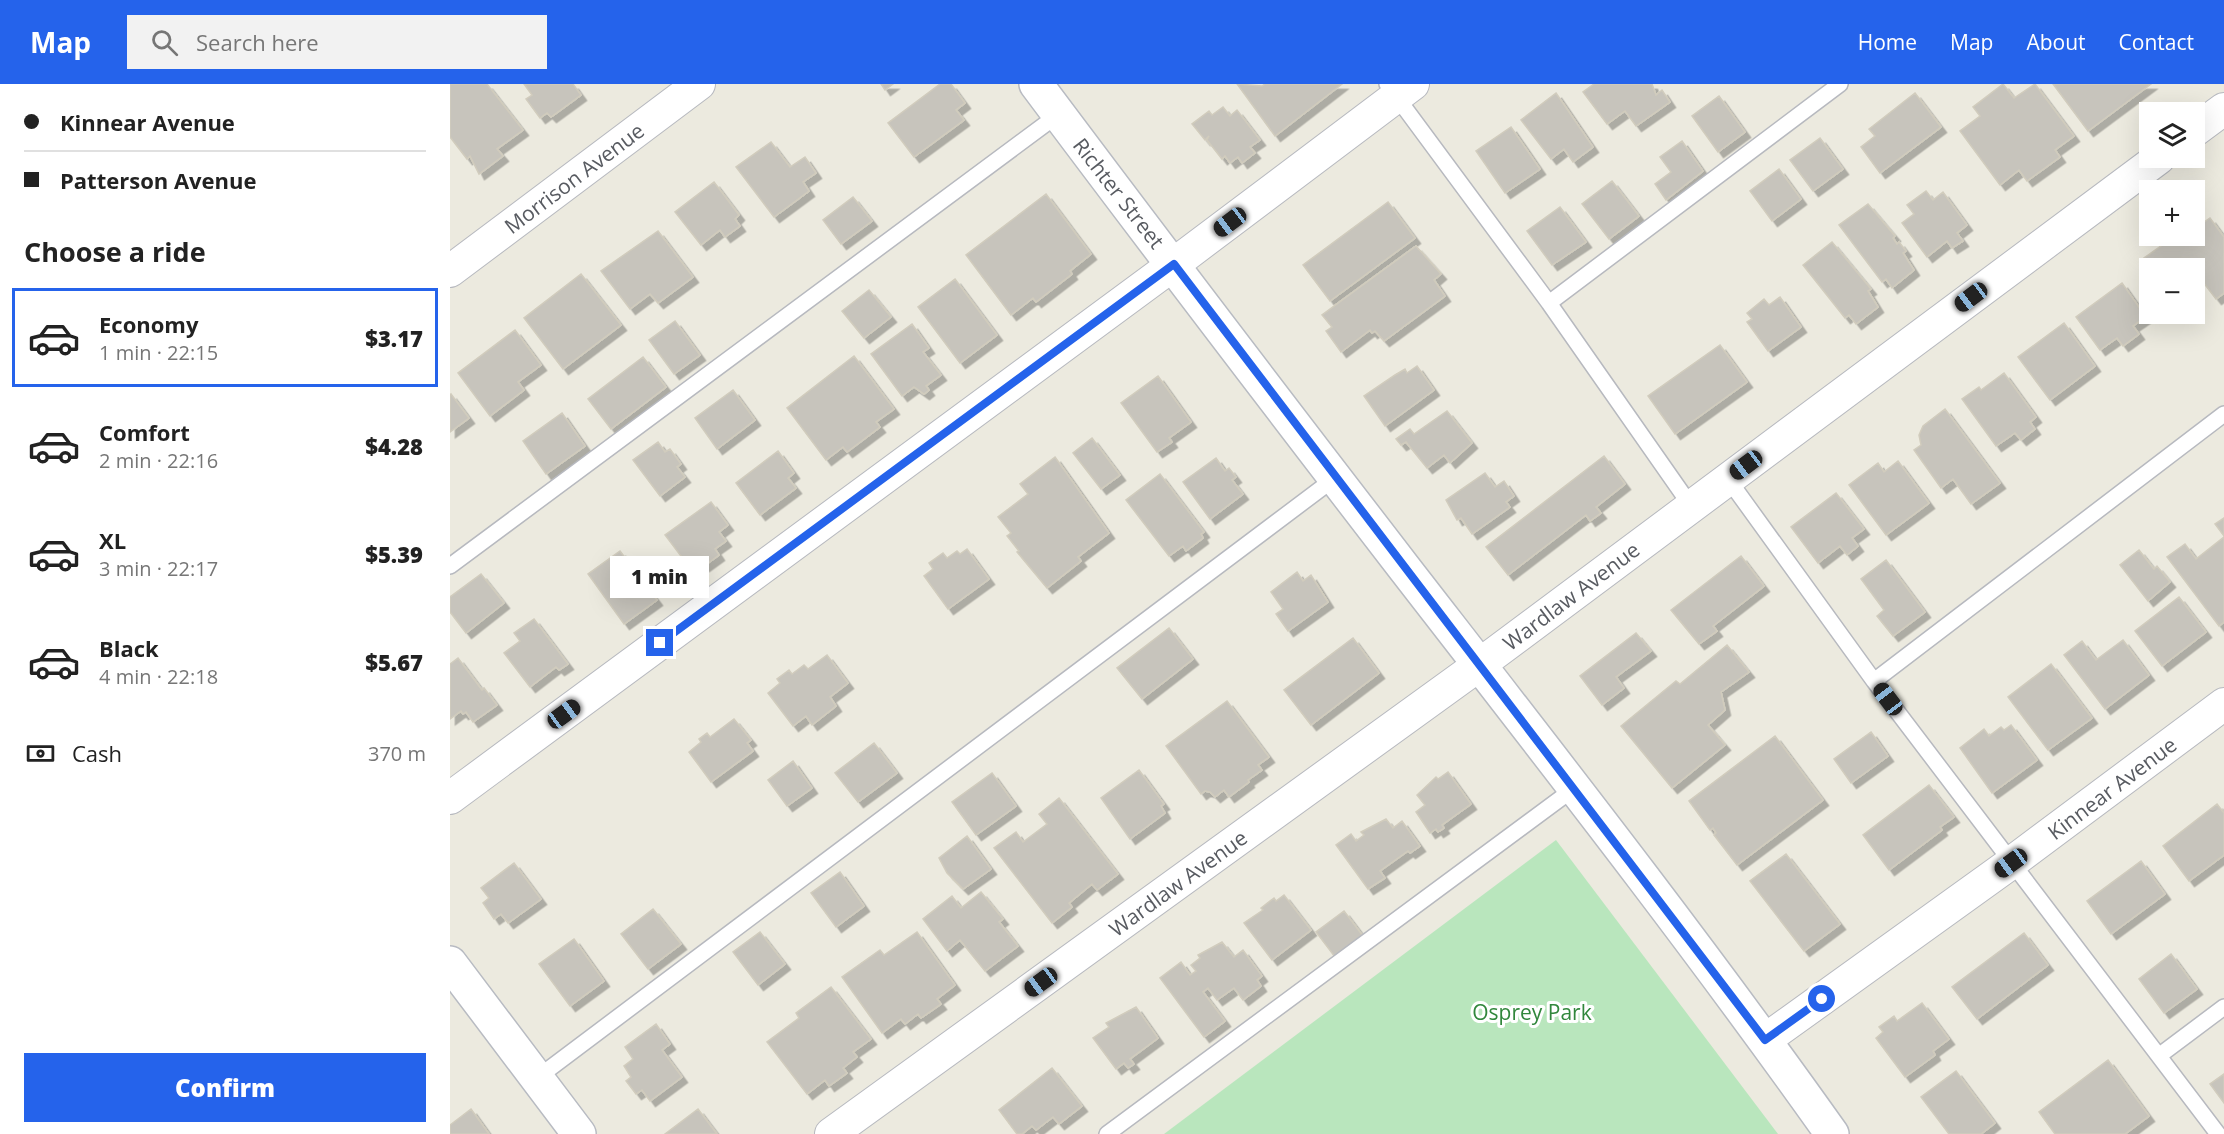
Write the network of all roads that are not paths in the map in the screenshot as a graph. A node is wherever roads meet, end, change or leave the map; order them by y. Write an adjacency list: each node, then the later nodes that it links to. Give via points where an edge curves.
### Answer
1 (699, 84): 10 (street, Morrison Avenue)
2 (1036, 84): 6 (main road, Richter Street)
3 (1840, 84): 11 (lane)
4 (1398, 88): 9 (street); 11 (lane)
5 (2224, 109): 7 (street)
6 (1059, 114): 9 (main road, Richter Street); 16 (lane)
7 (2205, 123)
8 (2146, 168): 14 (street, Wardlaw Avenue)
9 (1174, 264): 13 (main road, Richter Street); 21 (street)
10 (450, 271)
11 (1549, 303): 15 (lane)
12 (2224, 414): 18 (lane)
13 (1335, 478): 17 (main road, Richter Street); 27 (lane)
14 (1728, 479): 15 (street, Wardlaw Avenue); 18 (lane)
15 (1691, 506): 17 (street, Wardlaw Avenue)
16 (450, 566)
17 (1479, 664): 20 (main road, Richter Street); 29 (street, Wardlaw Avenue)
18 (1874, 681): 22 (lane)
19 (2224, 704): 22 (street, Kinnear Avenue)
20 (1576, 787): 25 (main road, Richter Street); 30 (lane)
21 (450, 798)
22 (2011, 863): 25 (street, Kinnear Avenue); 26 (lane)
23 (450, 963): 27 (main road)
24 (2224, 1007): 26 (lane)
25 (1765, 1040): 31 (main road, Richter Street)
26 (2160, 1055): 32 (lane)
27 (537, 1078): 28 (main road)
28 (579, 1134)
29 (831, 1134)
30 (1107, 1134)
31 (1832, 1134)
32 (2218, 1134)

